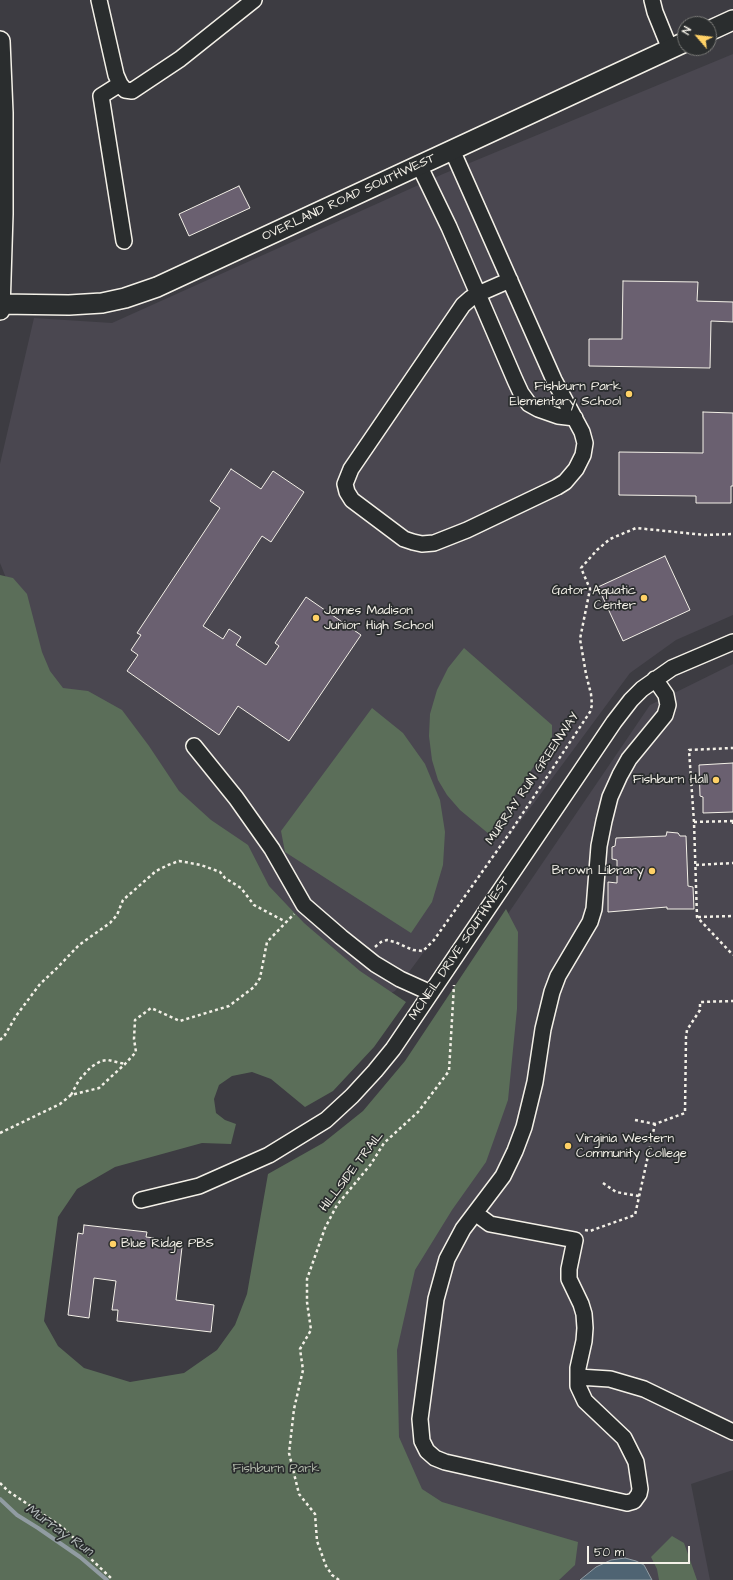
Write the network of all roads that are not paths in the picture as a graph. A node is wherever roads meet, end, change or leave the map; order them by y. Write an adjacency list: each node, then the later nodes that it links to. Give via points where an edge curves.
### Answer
1 (99, 0): 8 (street)
2 (254, 0): 8 (street, via 180,59 132,91 126,90)
3 (652, 0): 7 (street, via 655,12)
4 (733, 20): 5 (main road)
5 (717, 27)
6 (0, 41): 14 (main road, via 3,113)
7 (677, 46): 9 (main road, OVERLAND ROAD SOUTHWEST)
8 (120, 84): 11 (street, via 101,96)
9 (452, 150): 10 (main road, OVERLAND ROAD SOUTHWEST); 12 (street)
10 (419, 165): 13 (street); 14 (main road, OVERLAND ROAD SOUTHWEST, via 157,287 125,298 102,303 69,305)
11 (124, 241)
12 (510, 280): 13 (street); 16 (street, via 554,380)
13 (478, 294): 16 (street, via 521,393 529,404 538,410); 16 (street, via 463,305 350,469 346,484 352,500 404,539 422,544 434,543 474,527 565,482 584,455 585,443)
14 (0, 304): 15 (main road)
15 (0, 310)
16 (575, 418)
17 (733, 642): 18 (street, MCNEIL DRIVE SOUTHWEST, via 672,668)
18 (655, 679): 20 (street, MCNEIL DRIVE SOUTHWEST, via 631,700 614,722); 22 (street, via 666,695 668,705 665,714 629,759 610,797 599,846 594,909 590,922 558,976 552,992 524,1127 503,1176)
19 (194, 746): 20 (street, via 236,798 272,849 304,905 375,964)
20 (431, 993): 21 (street, MCNEIL DRIVE SOUTHWEST, via 375,1071 326,1120 282,1148 246,1166 199,1186)
21 (141, 1200)
22 (475, 1213): 23 (street, via 490,1224 575,1240 569,1279 581,1304 585,1328); 23 (street, via 447,1259 436,1299 420,1420 422,1441 426,1450 445,1462 631,1503 637,1498 640,1488 636,1462 624,1438 585,1402)
23 (578, 1377): 24 (street, via 610,1379 644,1389)
24 (733, 1432)

